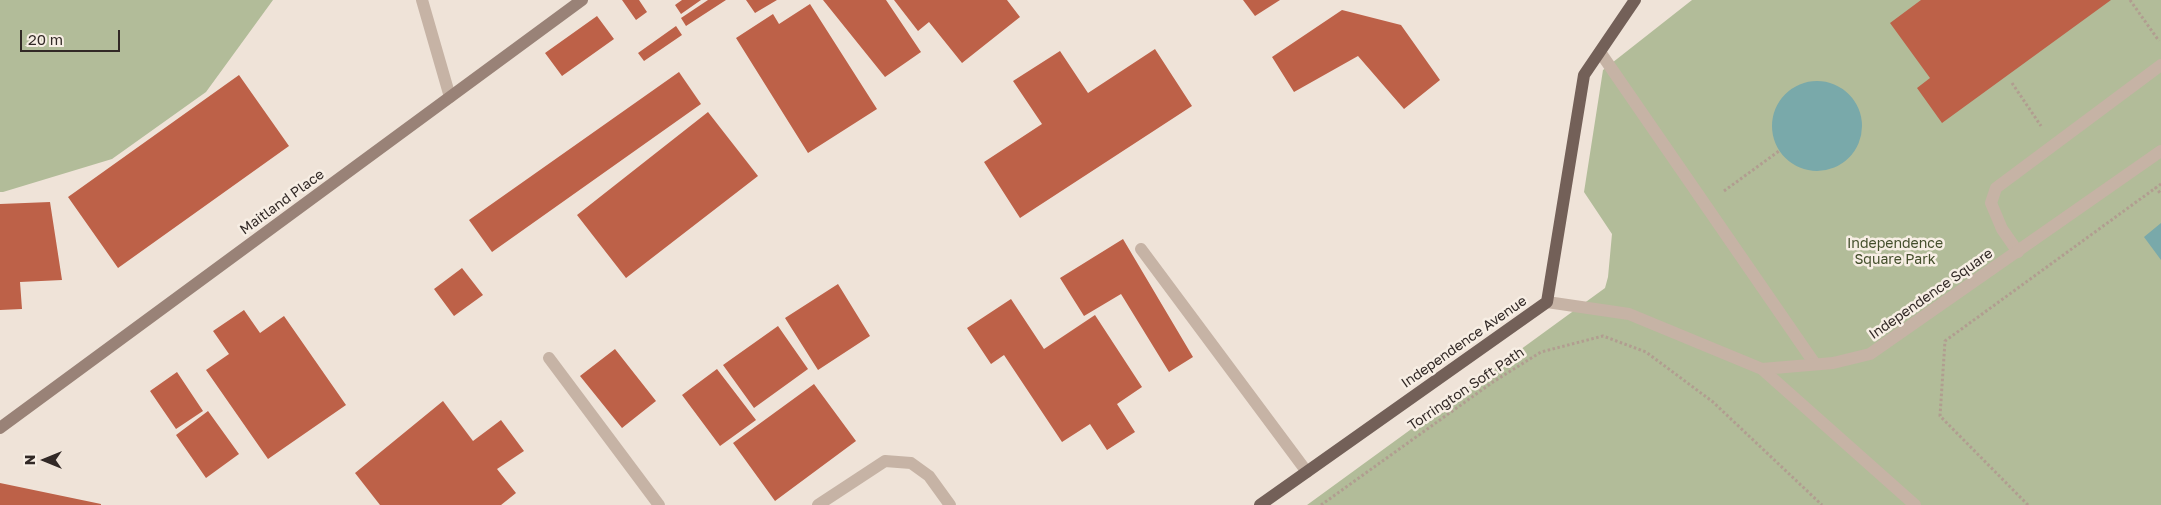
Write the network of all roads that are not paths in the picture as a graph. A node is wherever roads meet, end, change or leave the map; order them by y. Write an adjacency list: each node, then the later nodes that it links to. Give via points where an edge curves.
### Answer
1 (422, 0): 6 (street)
2 (582, 0): 6 (main road, Maitland Place)
3 (1635, 0): 4 (main road, Independence Avenue)
4 (1600, 52): 10 (main road, Independence Avenue, via 1584,75); 12 (street)
5 (2161, 65): 9 (street, via 1996,188 1991,203 2002,229)
6 (450, 96): 14 (main road, Maitland Place)
7 (2161, 151): 9 (street, Independence Square)
8 (1141, 249): 15 (street)
9 (2018, 252): 12 (street, Independence Square, via 1870,354)
10 (1547, 302): 13 (street, Independence Square, via 1629,314); 15 (main road, Independence Avenue)
11 (549, 358): 16 (street)
12 (1815, 364): 13 (street, Independence Square)
13 (1762, 368): 20 (street)
14 (0, 428)
15 (1306, 472): 19 (main road, Independence Avenue)
16 (659, 505)
17 (818, 505): 18 (street, via 885,460 911,463 929,476)
18 (950, 505)
19 (1260, 505)
20 (1915, 505)

